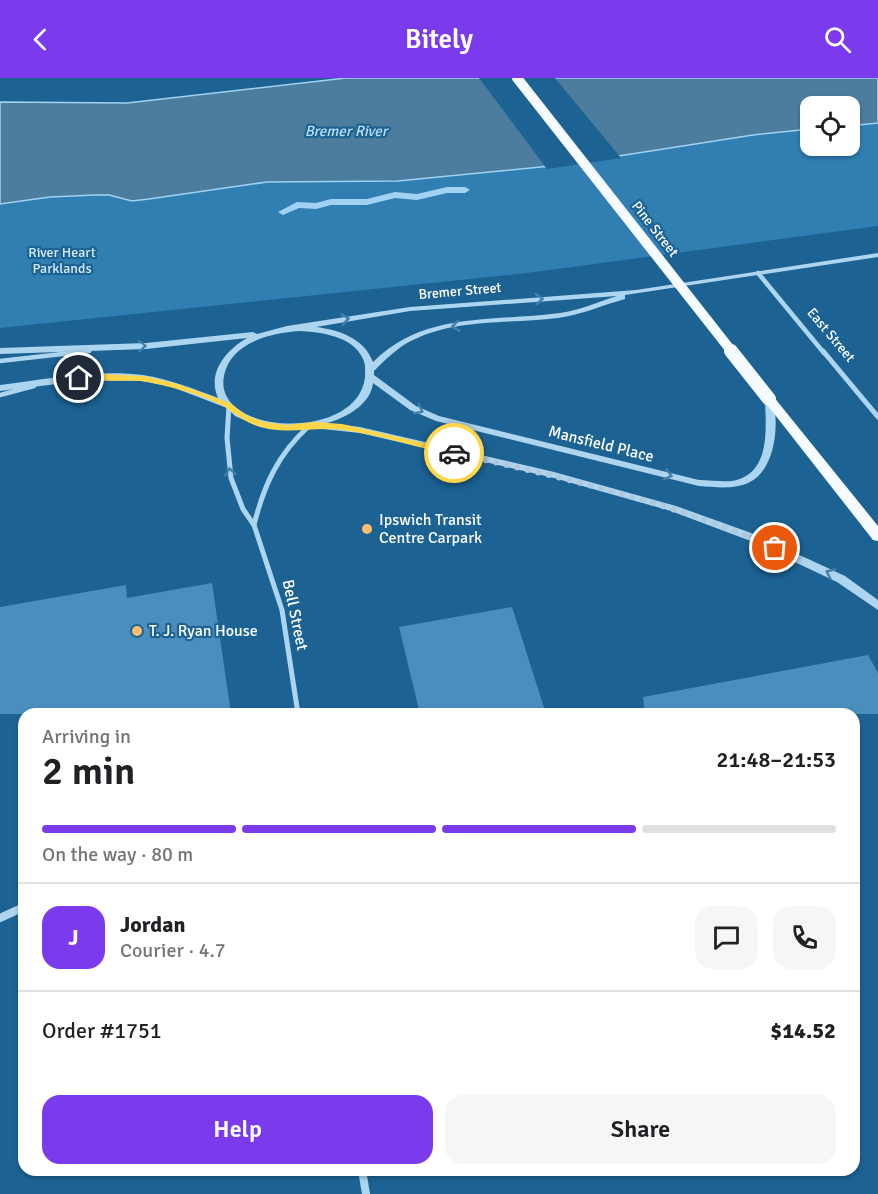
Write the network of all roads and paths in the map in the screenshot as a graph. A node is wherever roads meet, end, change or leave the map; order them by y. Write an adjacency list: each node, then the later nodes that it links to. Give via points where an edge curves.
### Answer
1 (517, 78): 14 (main road, Pine Street, bridge)
2 (878, 255): 3 (street, Bremer Street)
3 (758, 273): 4 (street, Bremer Street); 16 (street, East Street)
4 (636, 292): 5 (street, Bremer Street, one-way to 4, via 410,309); 10 (street, Bremer Street, one-way to 10, via 563,315 427,330 391,348)
5 (287, 329): 6 (street); 10 (street, via 323,330 343,337 365,354)
6 (271, 332): 7 (street, one-way to 6); 15 (street, via 246,342 222,367 219,386)
7 (122, 347): 8 (street); 9 (lane)
8 (0, 351)
9 (0, 361)
10 (371, 373): 14 (street, Mansfield Place, one-way to 14, via 413,408 452,423 699,483 745,481 756,473 767,458 772,441); 17 (street, via 369,386 358,402 339,416)
11 (57, 380): 12 (street); 13 (lane); 15 (street, via 144,378)
12 (0, 388)
13 (0, 395)
14 (769, 399): 18 (main road)
15 (228, 405): 17 (street, via 263,425); 19 (street, Bell Street, one-way to 15, via 231,478)
16 (878, 417)
17 (311, 425): 19 (street, via 291,442 274,465); 21 (street, one-way to 17, via 841,579 751,537 673,508 554,475 360,430)
18 (872, 524): 20 (main road)
19 (254, 525): 22 (street, Bell Street, via 282,610)
20 (878, 536)
21 (878, 606)
22 (297, 708)
23 (18, 910): 24 (street)
24 (0, 918)
25 (363, 1176): 26 (street)
26 (366, 1194)

